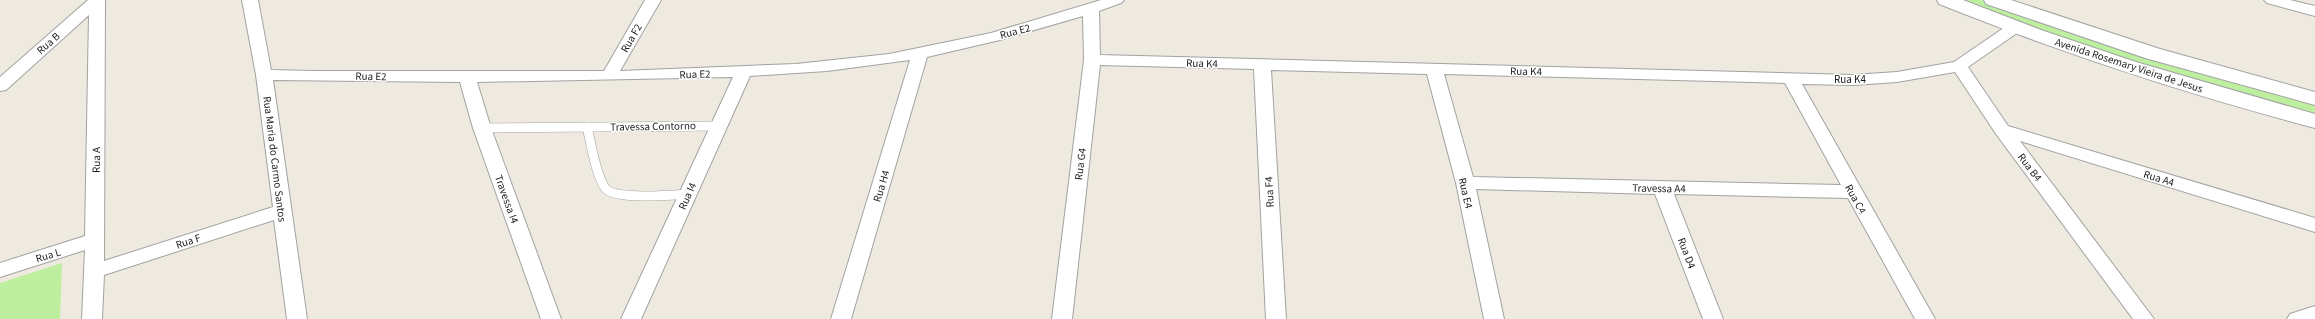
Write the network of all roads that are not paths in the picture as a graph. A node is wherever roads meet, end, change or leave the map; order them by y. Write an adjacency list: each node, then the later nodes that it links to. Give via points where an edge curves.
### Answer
1 (97, 0): 21 (street, Rua B); 34 (street, Rua A)
2 (250, 0): 17 (street, Rua Maria do Carmo Santos)
3 (653, 0): 18 (street, Rua F2)
4 (1116, 0): 8 (street, Rua E2)
5 (1946, 0): 10 (street, Avenida Rosemary Vieira de Jesus)
6 (1993, 0): 22 (street, Avenida Rosemary Vieira de Jesus, via 2053,22 2201,68)
7 (2272, 0): 9 (street)
8 (1091, 9): 11 (street, Rua E2, via 980,40); 12 (street, Rua G4)
9 (2315, 11)
10 (2014, 28): 14 (street); 23 (street, Avenida Rosemary Vieira de Jesus, via 2146,72)
11 (920, 53): 16 (street, Rua E2, via 821,67); 42 (street, Rua H4)
12 (1092, 60): 13 (street, Rua K4); 43 (street, Rua G4)
13 (1262, 64): 15 (street, Rua K4); 44 (street, Rua F4)
14 (1959, 66): 19 (street, Rua K4, via 1853,80); 27 (street, Rua B4)
15 (1434, 69): 19 (street, Rua K4); 28 (street, Rua E4)
16 (744, 72): 18 (street, Rua E2); 24 (street, Rua I4)
17 (264, 75): 20 (street, Rua E2); 32 (street, Rua Maria do Carmo Santos)
18 (609, 76): 20 (street, Rua E2)
19 (1790, 77): 30 (street, Rua C4)
20 (468, 78): 26 (street, Travessa I4)
21 (0, 86)
22 (2315, 99)
23 (2315, 121)
24 (719, 126): 25 (lane, Travessa Contorno); 31 (street, Rua I4)
25 (587, 127): 26 (lane, Travessa Contorno); 31 (lane, via 601,181 608,190 627,196)
26 (482, 128): 40 (street, Travessa I4)
27 (2002, 130): 33 (street, Rua A4); 48 (street, Rua B4)
28 (1465, 183): 29 (street, Travessa A4); 45 (street, Rua E4)
29 (1662, 188): 30 (street, Travessa A4); 46 (street, Rua D4)
30 (1852, 192): 47 (street, Rua C4)
31 (688, 194): 41 (street, Rua I4)
32 (282, 211): 36 (street, Rua F); 39 (street, Rua Maria do Carmo Santos)
33 (2315, 225)
34 (95, 240): 35 (street, Rua L); 36 (street, Rua A)
35 (0, 270)
36 (94, 271): 38 (street, Rua A)
37 (2315, 314): 49 (street)
38 (92, 319)
39 (297, 319)
40 (551, 319)
41 (631, 319)
42 (841, 319)
43 (1062, 319)
44 (1276, 319)
45 (1494, 319)
46 (1713, 319)
47 (1924, 319)
48 (2144, 319)
49 (2297, 319)

